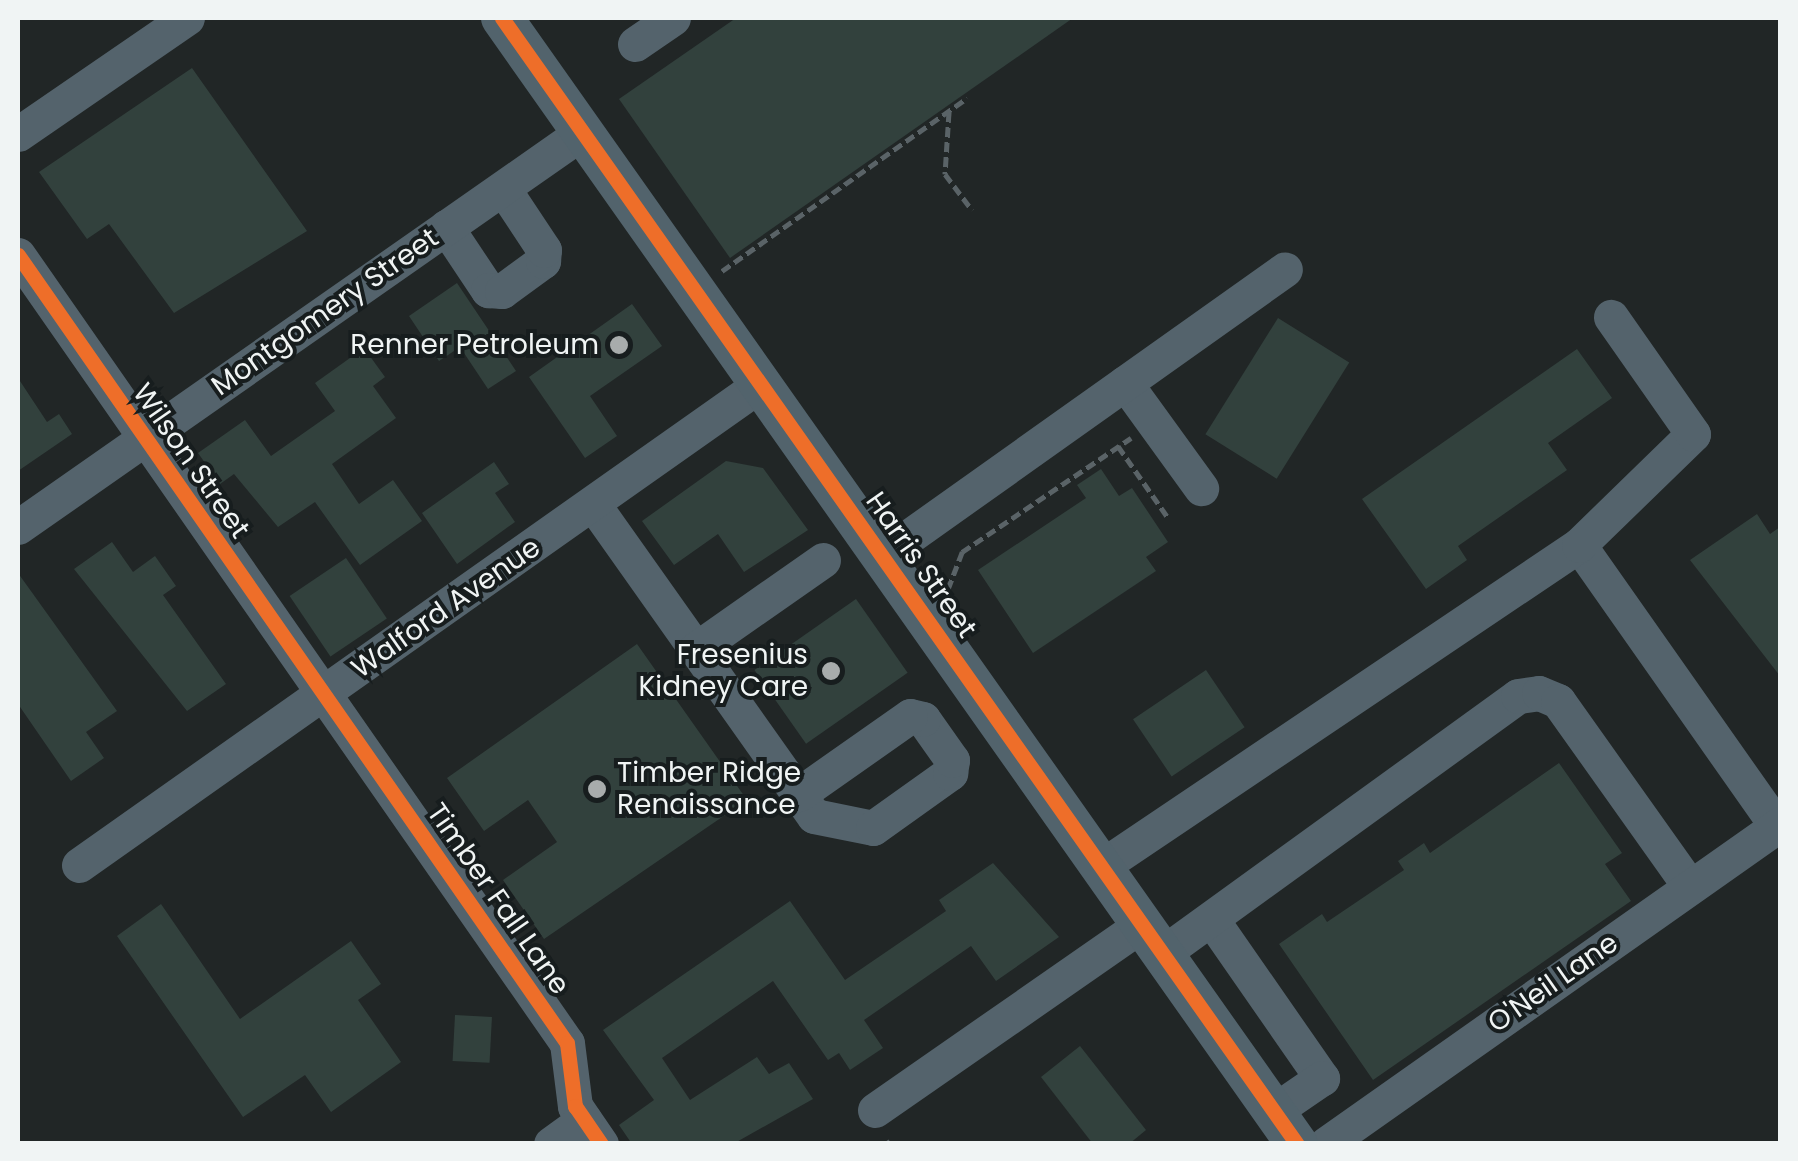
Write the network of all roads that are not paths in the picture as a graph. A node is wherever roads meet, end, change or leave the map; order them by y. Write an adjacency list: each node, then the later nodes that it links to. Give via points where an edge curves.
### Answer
1 (188, 18): 6 (street)
2 (502, 18): 5 (main road, Harris Street)
3 (673, 18): 4 (street)
4 (635, 44)
5 (584, 131): 7 (street, Montgomery Street); 12 (main road, Harris Street)
6 (18, 134)
7 (503, 188): 8 (street, Montgomery Street); 8 (street, via 544,250 543,262 502,291 488,290)
8 (446, 228): 14 (street, Montgomery Street)
9 (18, 255): 14 (street, Wilson Street)
10 (1284, 270): 13 (street)
11 (1611, 316): 18 (street, via 1693,434)
12 (762, 383): 16 (street, Walford Avenue); 19 (main road, Harris Street)
13 (1125, 383): 15 (street); 19 (street)
14 (146, 437): 17 (street, Montgomery Street); 22 (street, Wilson Street)
15 (1200, 488)
16 (593, 504): 21 (street); 22 (street, Walford Avenue)
17 (18, 527)
18 (1579, 545): 24 (street); 26 (street)
19 (883, 555): 26 (main road, Harris Street)
20 (822, 560): 21 (street)
21 (696, 649): 23 (street)
22 (324, 695): 25 (street, Walford Avenue); 31 (street, Timber Fall Lane, via 567,1043)
23 (806, 805)
24 (1779, 826): 27 (street, O'Neil Lane)
25 (80, 865)
26 (1102, 866): 29 (main road, Harris Street)
27 (1690, 887): 28 (street, via 1558,700 1539,693 1518,696); 34 (street, O'Neil Lane)
28 (1212, 920): 29 (street); 30 (street, via 1322,1078)
29 (1153, 938): 30 (main road, Harris Street); 32 (street)
30 (1286, 1127)
31 (593, 1132): 33 (street)
32 (884, 1132)
33 (551, 1144)
34 (1326, 1144)

